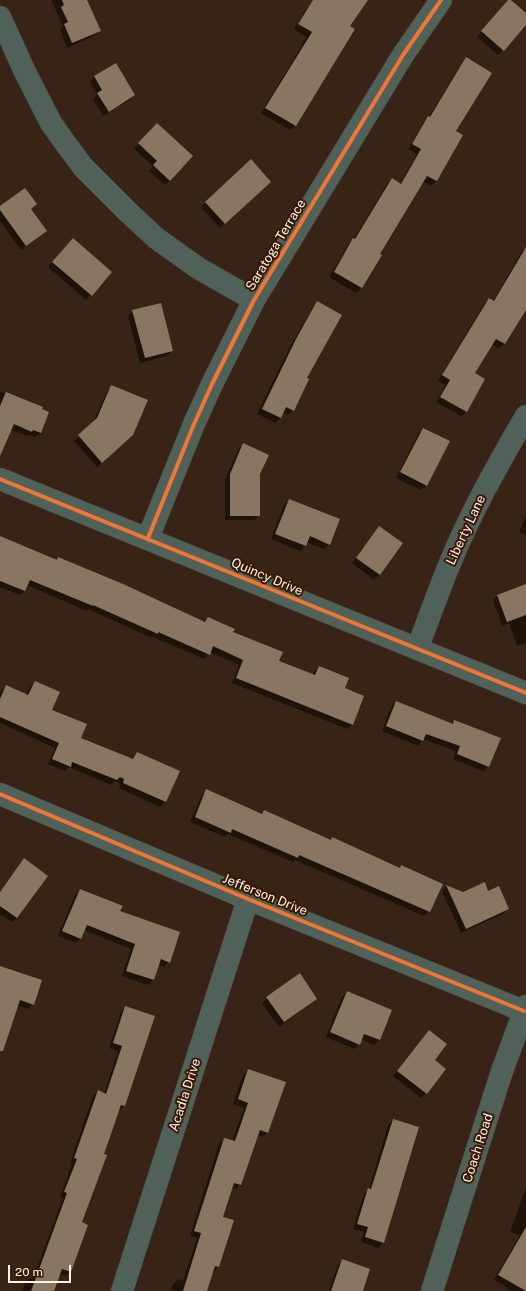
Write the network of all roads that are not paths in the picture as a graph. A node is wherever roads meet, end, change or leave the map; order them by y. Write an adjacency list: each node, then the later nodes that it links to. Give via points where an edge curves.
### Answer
1 (441, 0): 3 (street, Saratoga Terrace, via 403,56)
2 (0, 18): 3 (street, via 52,123 83,166 156,238 198,268)
3 (254, 300): 6 (street, Saratoga Terrace, via 197,417)
4 (526, 416): 7 (street, Liberty Lane, via 475,508 450,563)
5 (0, 479): 6 (street, Quincy Drive)
6 (148, 538): 7 (street, Quincy Drive)
7 (417, 649): 8 (street, Quincy Drive)
8 (526, 693)
9 (0, 794): 10 (street, Jefferson Drive)
10 (248, 899): 11 (street, Jefferson Drive); 12 (street, Acadia Drive)
11 (525, 1008): 13 (street, Coach Road, via 501,1074)
12 (122, 1291)
13 (432, 1291)

